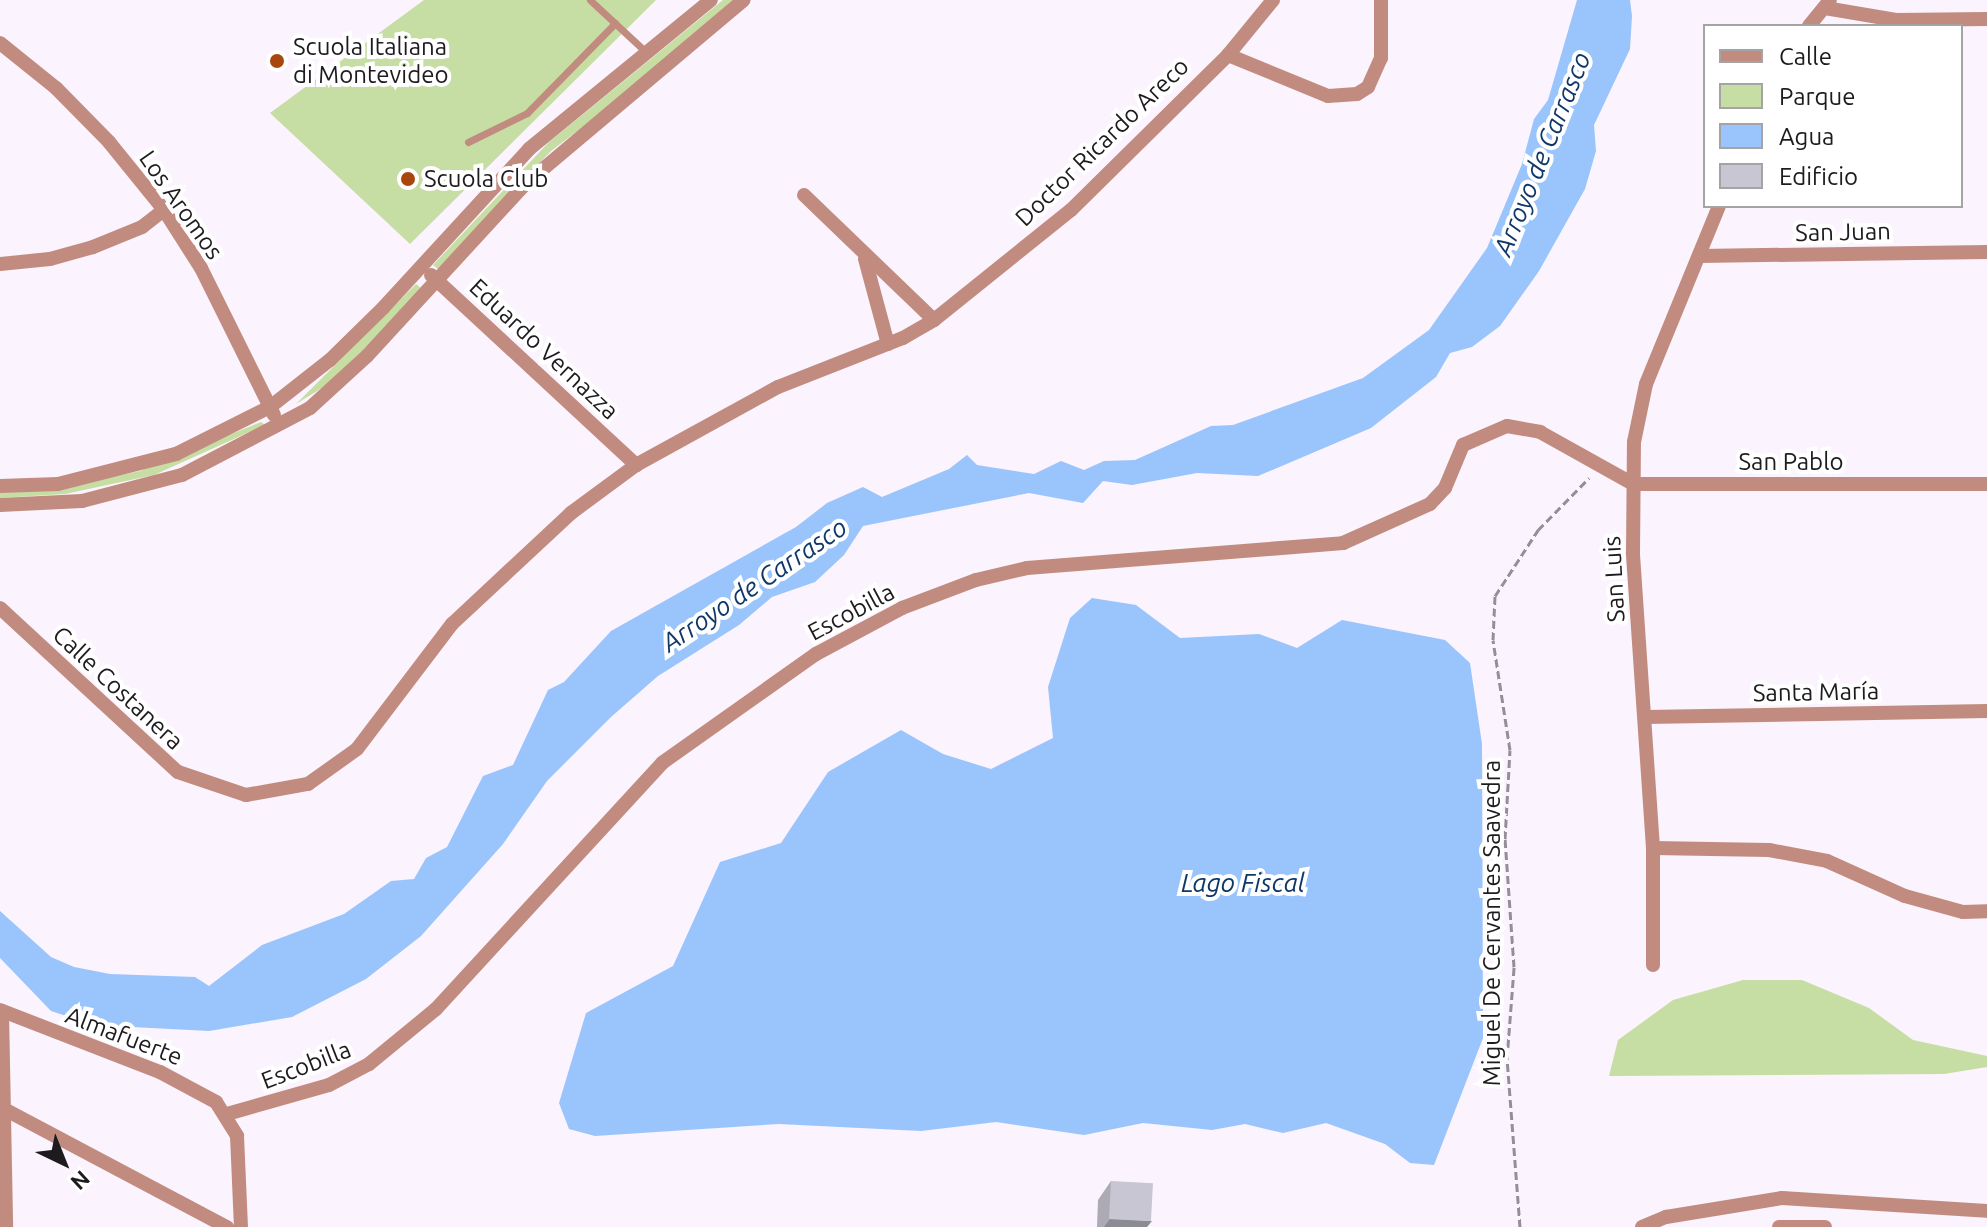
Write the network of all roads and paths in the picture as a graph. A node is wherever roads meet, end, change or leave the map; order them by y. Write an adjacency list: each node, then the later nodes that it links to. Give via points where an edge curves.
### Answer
1 (590, 0): 8 (lane)
2 (711, 0): 11 (street)
3 (744, 0): 22 (street, via 524,185)
4 (1273, 0): 12 (street, Doctor Ricardo Areco)
5 (1381, 0): 12 (street, via 1381,58 1368,87 1357,94 1328,96)
6 (1828, 4): 7 (street, via 1896,20); 9 (street)
7 (1987, 19)
8 (615, 23): 11 (lane); 13 (lane, via 527,113)
9 (1811, 24)
10 (0, 43): 16 (street, Los Aromos, via 67,99)
11 (649, 55): 21 (street, via 529,149)
12 (1228, 55): 23 (street, Doctor Ricardo Areco, via 1071,210)
13 (468, 142)
14 (804, 195): 19 (street)
15 (1718, 208): 18 (street, San Luis)
16 (164, 210): 20 (street, via 142,227 93,247 50,259); 25 (street, Los Aromos, via 201,268)
17 (1987, 252): 18 (street, San Juan)
18 (1699, 256): 29 (street, San Luis, via 1646,384 1634,442)
19 (865, 259): 23 (street); 24 (street)
20 (0, 264)
21 (421, 266): 22 (street, Eduardo Vernazza); 25 (street, via 330,360)
22 (437, 280): 26 (street, via 339,385); 27 (street, Eduardo Vernazza)
23 (934, 320): 24 (street, Doctor Ricardo Areco)
24 (888, 344): 27 (street, Doctor Ricardo Areco, via 778,387)
25 (270, 407): 26 (street, Los Aromos); 31 (street, via 176,454 58,484)
26 (280, 427): 32 (street, via 215,461 129,490 82,501)
27 (636, 465): 36 (street, Doctor Ricardo Areco, via 571,513 452,624 357,749)
28 (1600, 467): 29 (street, San Pablo); 43 (street, Escobilla, via 1540,432 1507,426 1463,445 1445,488 1430,504 1343,543 1027,568 902,608 816,654 662,763 436,1009 369,1064 329,1085); 50 (path, Miguel De Cervantes Saavedra, via 1538,530 1495,596 1493,640 1510,750 1505,839 1514,967 1507,1059)
29 (1633, 484): 30 (street, San Pablo); 35 (street, San Luis)
30 (1987, 484)
31 (0, 486)
32 (0, 505)
33 (0, 608): 36 (street, Calle Costanera, via 178,772 246,795)
34 (1987, 711): 35 (street, Santa María)
35 (1646, 717): 37 (street, San Luis)
36 (308, 784)
37 (1653, 848): 38 (street, via 1769,850 1827,861 1905,896 1963,912); 39 (street, San Luis)
38 (1987, 911)
39 (1653, 965)
40 (1, 1011): 41 (street); 43 (street, Almafuerte, via 174,1078)
41 (0, 1074): 42 (street)
42 (2, 1108): 47 (street); 48 (street)
43 (227, 1114): 49 (street, via 241,1157)
44 (1782, 1198): 45 (street); 46 (street); 51 (street, via 1666,1217)
45 (1987, 1211)
46 (1782, 1226): 52 (street)
47 (6, 1227)
48 (227, 1227)
49 (241, 1227)
50 (1520, 1227)
51 (1642, 1227)
52 (1825, 1227)

